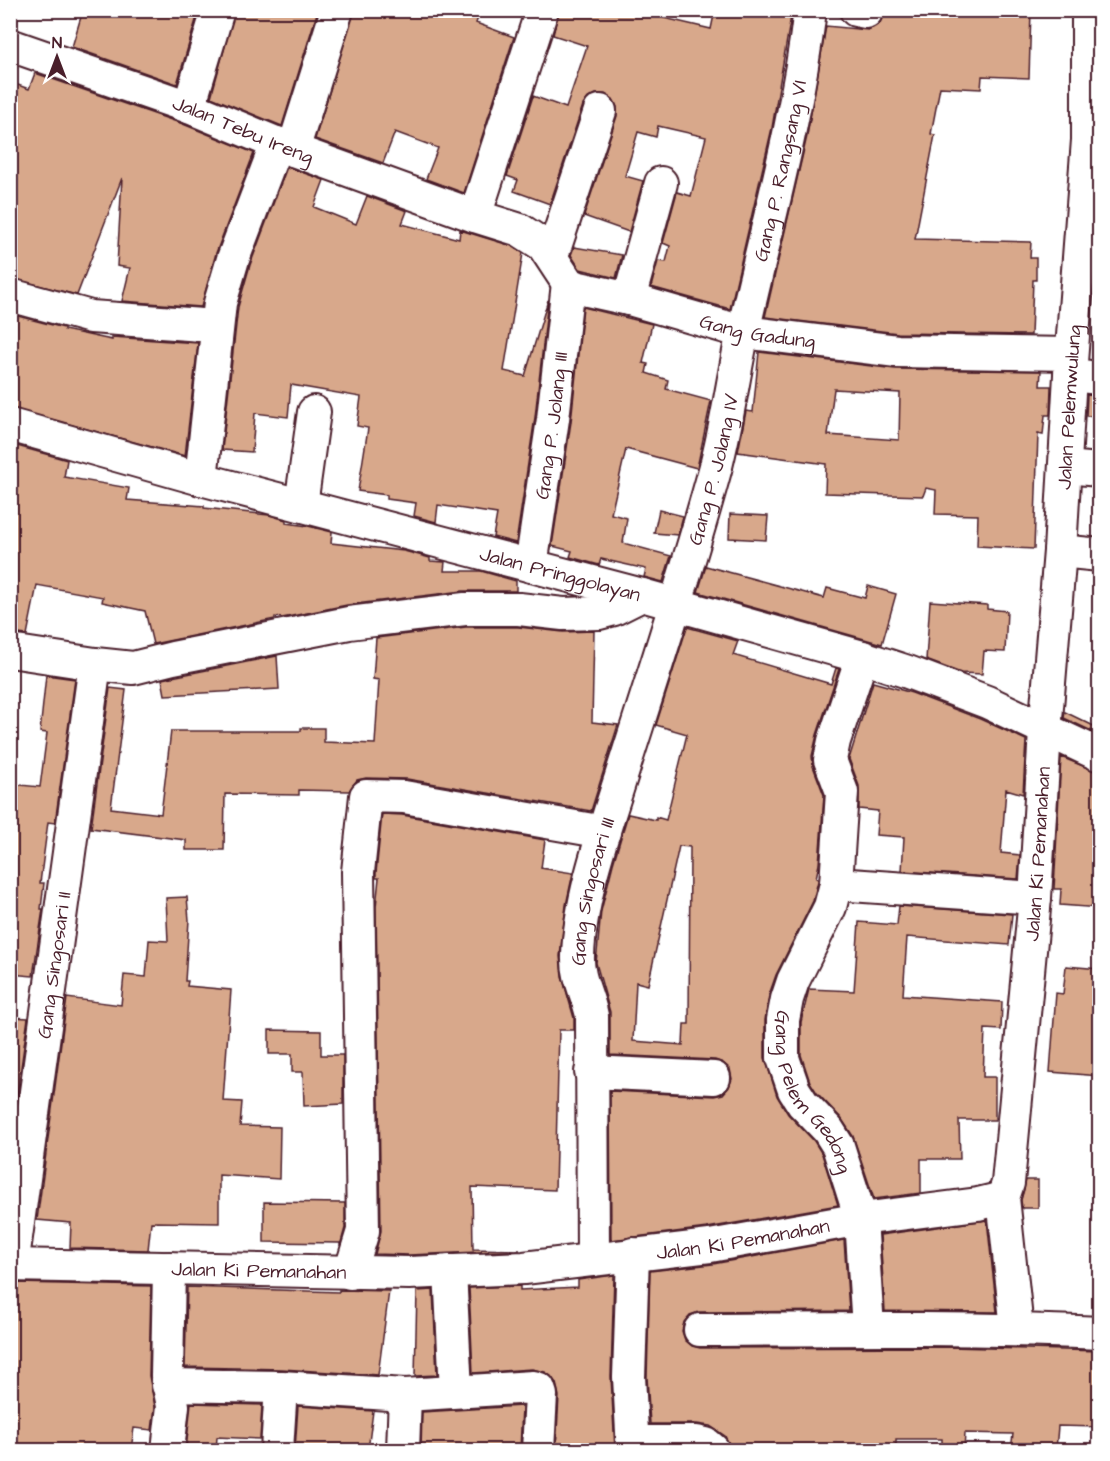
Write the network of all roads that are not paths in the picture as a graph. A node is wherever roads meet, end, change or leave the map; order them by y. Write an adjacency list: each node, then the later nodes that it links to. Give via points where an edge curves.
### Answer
1 (218, 10): 7 (street)
2 (337, 10): 10 (street)
3 (542, 10): 12 (street)
4 (810, 10): 18 (street, Gang P. Rangsang VI, via 789,142)
5 (1088, 10): 9 (street, Jalan Pelemwulung)
6 (13, 54): 7 (street, Jalan Tebu Ireng)
7 (189, 107): 10 (street, Jalan Tebu Ireng)
8 (600, 111): 13 (street)
9 (1094, 142): 19 (street, Jalan Pelemwulung)
10 (285, 146): 12 (street, Jalan Tebu Ireng); 17 (street, via 226,278)
11 (661, 183): 16 (street)
12 (475, 216): 13 (street, via 520,230 543,244)
13 (552, 256): 14 (street)
14 (568, 283): 16 (street, Gang Gadung); 28 (street, Gang P. Jolang III)
15 (10, 295): 17 (street, via 92,317)
16 (629, 299): 18 (street, Gang Gadung)
17 (216, 326): 24 (street)
18 (743, 332): 19 (street, Gang Gadung); 30 (street, Gang P. Jolang IV, via 716,467)
19 (1080, 369): 22 (street, Jalan Pelemwulung)
20 (314, 412): 25 (street)
21 (10, 425): 24 (street, Jalan Pringgolayan)
22 (1065, 467): 23 (street); 26 (street, Jalan Pelemwulung)
23 (1100, 470)
24 (201, 479): 25 (street, Jalan Pringgolayan)
25 (301, 505): 28 (street, Jalan Pringgolayan)
26 (1060, 551): 27 (street); 34 (street, Jalan Pelemwulung)
27 (1100, 555)
28 (531, 566): 29 (street, Jalan Pringgolayan)
29 (642, 596): 30 (street, Jalan Pringgolayan); 33 (street, via 599,613 465,609 349,623 133,668)
30 (675, 605): 32 (street, Jalan Pringgolayan); 36 (street, Gang Singosari III)
31 (10, 651): 33 (street)
32 (862, 657): 34 (street, Jalan Pringgolayan, via 987,702); 37 (street, Gang Pelem Gedong, via 830,759 842,792)
33 (95, 664): 45 (street, Gang Singosari II)
34 (1045, 731): 35 (street, Jalan Pringgolayan); 38 (street, Jalan Ki Pemanahan)
35 (1100, 755)
36 (604, 832): 39 (street, Gang Singosari III, via 588,892 578,958 579,980 591,1016); 48 (street, via 404,797 366,796 358,872 363,1231)
37 (836, 884): 38 (street); 42 (street, Gang Pelem Gedong, via 830,907 787,999 783,1058 794,1090 838,1146)
38 (1035, 898): 41 (street, Jalan Ki Pemanahan, via 1008,1183)
39 (591, 1072): 40 (street); 44 (street, Gang Singosari III)
40 (714, 1078)
41 (1003, 1198): 42 (street, Jalan Ki Pemanahan); 50 (street)
42 (861, 1220): 43 (street, Jalan Ki Pemanahan, via 710,1246); 49 (street, Gang Pelem Gedong)
43 (633, 1254): 44 (street, Jalan Ki Pemanahan); 57 (street, via 629,1377)
44 (593, 1260): 47 (street, Jalan Ki Pemanahan)
45 (11, 1265): 46 (street, Jalan Ki Pemanahan)
46 (169, 1268): 48 (street, Jalan Ki Pemanahan); 53 (street)
47 (450, 1271): 48 (street, Jalan Ki Pemanahan); 55 (street)
48 (350, 1273)
49 (868, 1328): 50 (street); 51 (street)
50 (1017, 1329): 52 (street)
51 (700, 1330)
52 (1100, 1333)
53 (168, 1385): 54 (street); 58 (street, via 173,1406)
54 (281, 1387): 56 (street); 59 (street)
55 (456, 1391): 56 (street); 61 (street, via 539,1389)
56 (405, 1395): 60 (street)
57 (633, 1446): 62 (street, via 697,1442)
58 (168, 1450)
59 (277, 1450)
60 (403, 1450)
61 (538, 1450)
62 (713, 1450)

